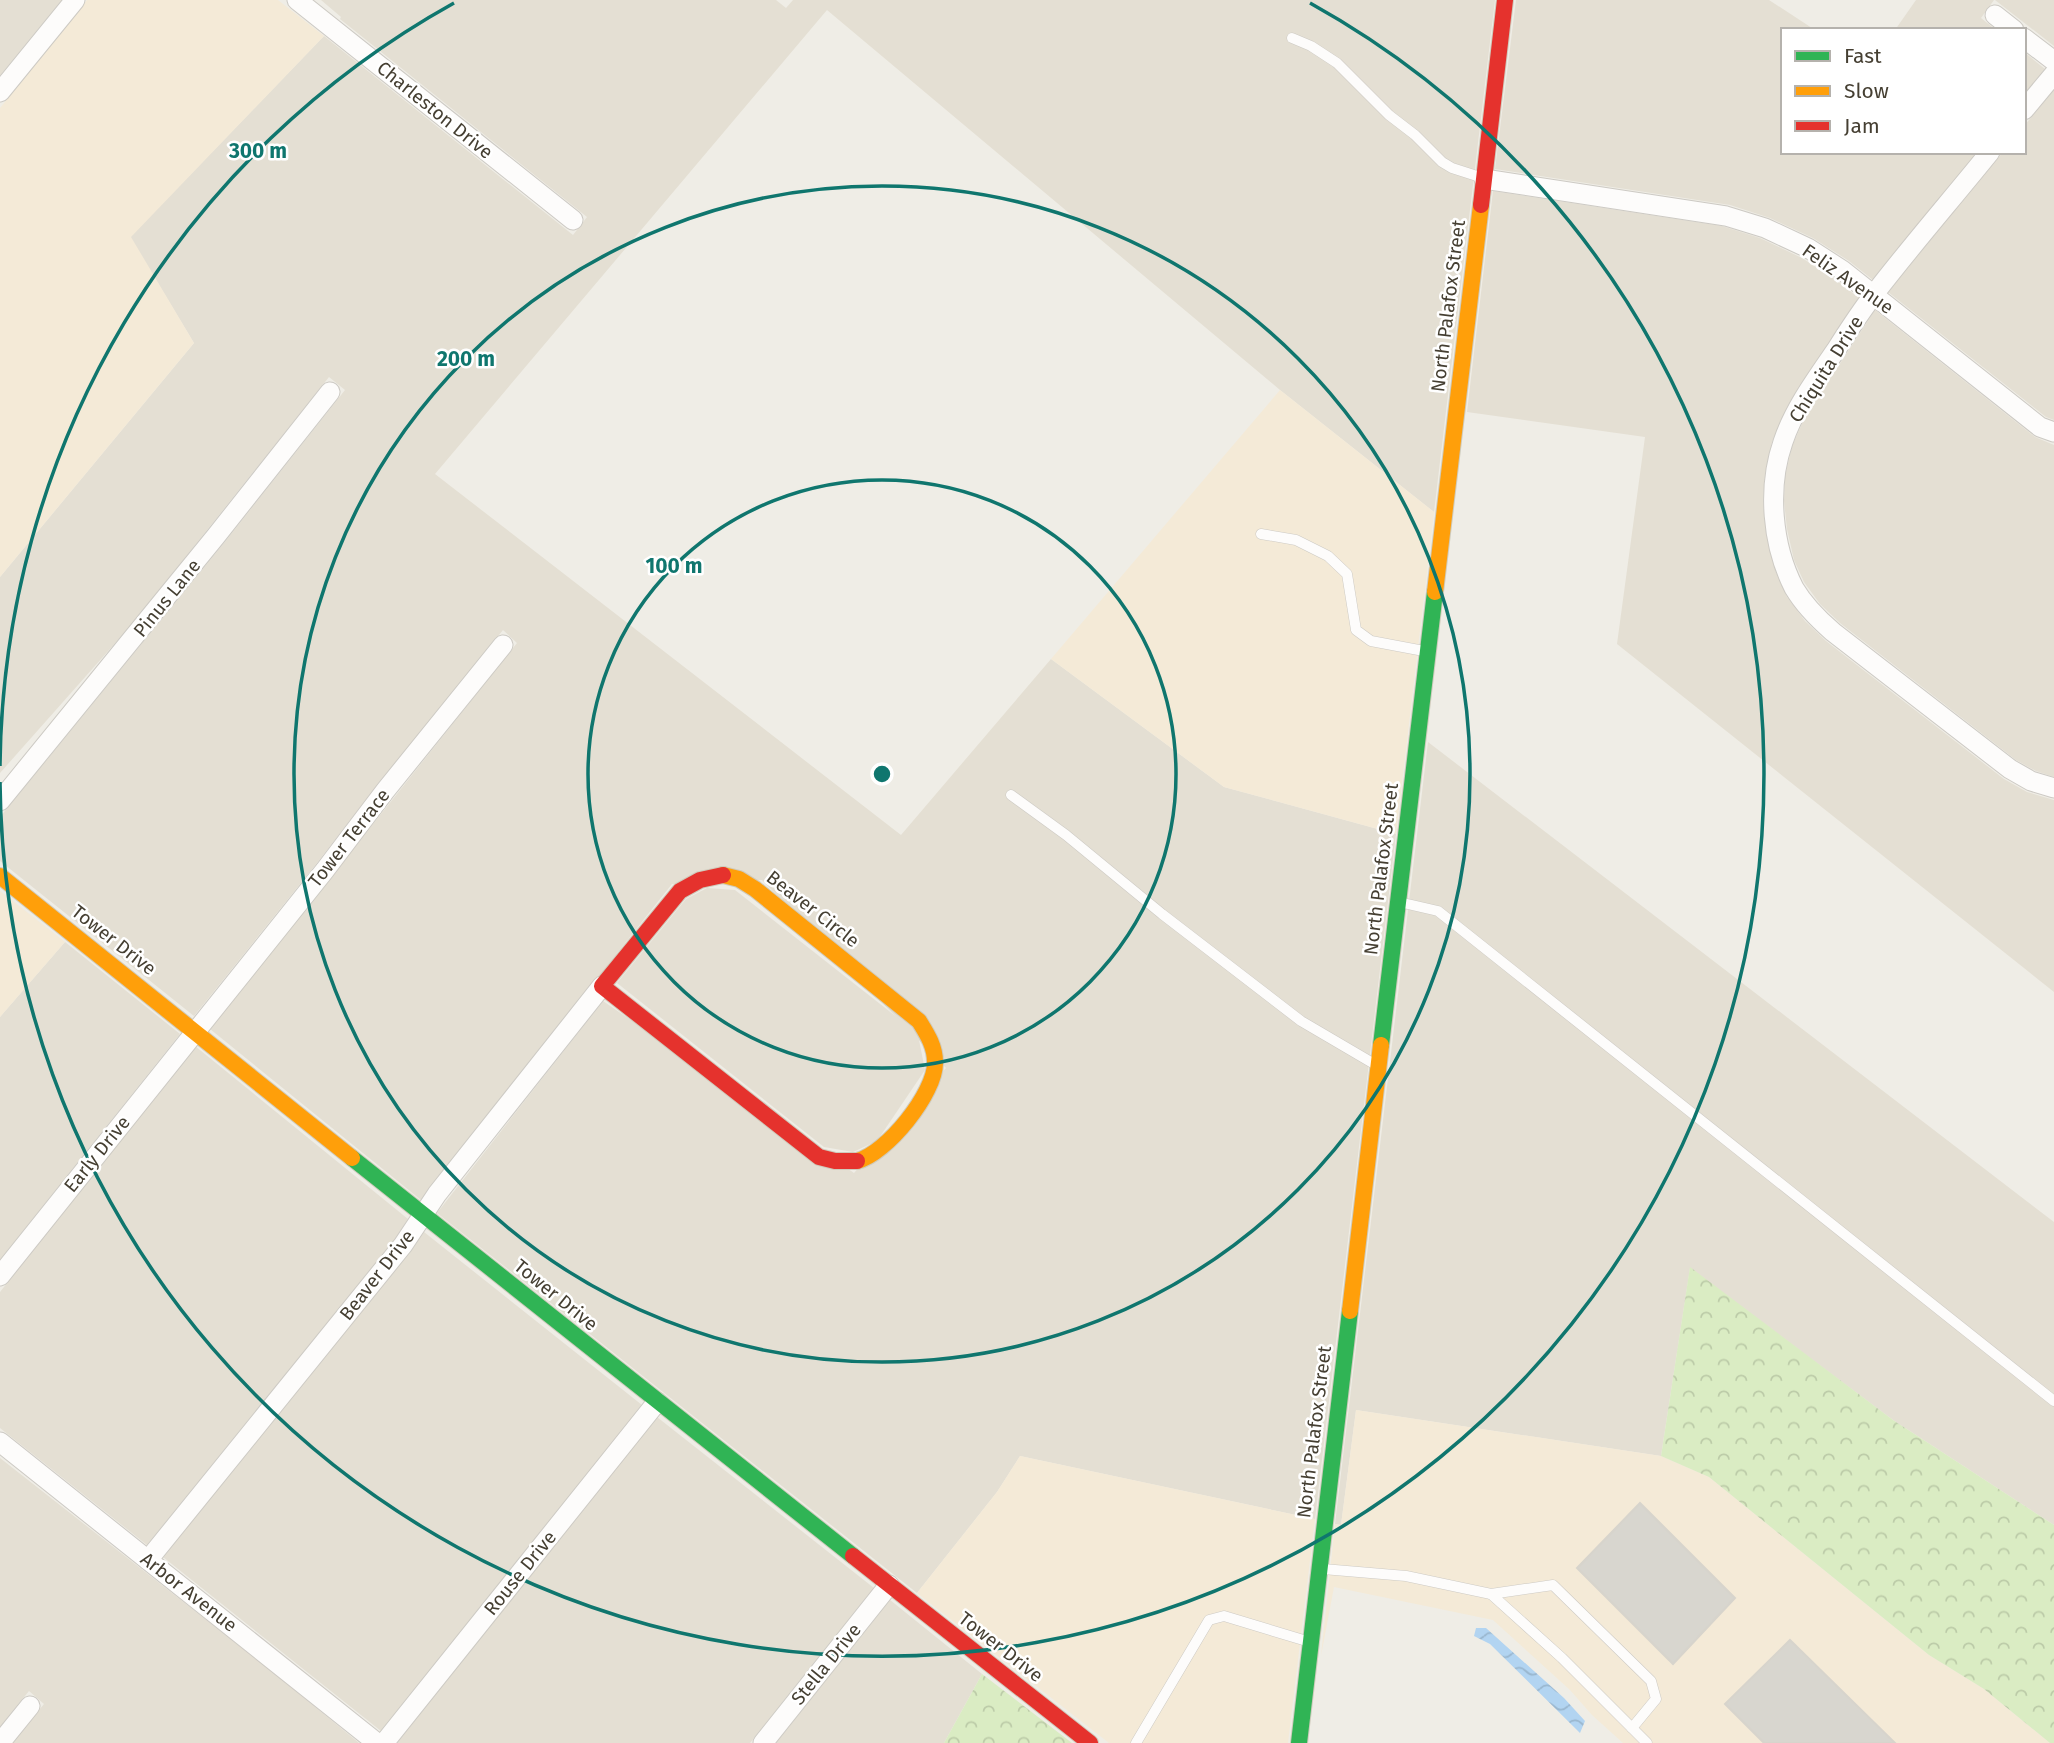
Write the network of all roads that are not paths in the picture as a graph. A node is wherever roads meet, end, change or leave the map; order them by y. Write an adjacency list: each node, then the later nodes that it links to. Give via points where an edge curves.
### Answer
1 (75, 0): 10 (street)
2 (297, 0): 14 (street, Charleston Drive)
3 (1505, 0): 13 (street, North Palafox Street)
4 (1995, 15): 5 (street)
5 (2011, 28)
6 (1292, 38): 13 (lane, via 1337,63 1442,162)
7 (2026, 40): 8 (street)
8 (2054, 61)
9 (2054, 74): 11 (street)
10 (0, 92)
11 (2026, 108)
12 (1988, 154): 15 (street, Chiquita Drive)
13 (1484, 179): 15 (street, Feliz Avenue, via 1726,216 1808,248); 20 (street, North Palafox Street)
14 (573, 220)
15 (1873, 295): 17 (street, Feliz Avenue, via 2040,427); 21 (street, Chiquita Drive, via 1796,412 1782,443 1773,502 1784,564 1795,589 1833,632 2010,769)
16 (330, 392): 23 (street, Pinus Lane)
17 (2054, 432)
18 (1261, 534): 20 (lane, via 1296,540 1328,556 1347,574 1356,630 1371,642)
19 (503, 645): 27 (street, Tower Terrace)
20 (1428, 652): 25 (street, North Palafox Street)
21 (2054, 788)
22 (1011, 795): 28 (lane, via 1301,1021)
23 (0, 801)
24 (0, 876): 27 (street, Tower Drive)
25 (1398, 902): 28 (street, North Palafox Street); 31 (lane, via 1438,911)
26 (602, 986): 26 (street, Beaver Circle, via 680,891 707,877 740,879 919,1021 935,1052 930,1088 884,1149 853,1163 819,1157); 29 (street, Beaver Drive)
27 (195, 1031): 29 (street, Tower Drive); 30 (street, Early Drive)
28 (1379, 1067): 35 (street, North Palafox Street)
29 (423, 1216): 32 (street, Tower Drive); 34 (street, Beaver Drive)
30 (0, 1276)
31 (2054, 1401)
32 (657, 1402): 36 (street, Tower Drive); 43 (street, Rouse Drive)
33 (0, 1442): 34 (street, Arbor Avenue)
34 (148, 1560): 42 (street, Arbor Avenue)
35 (1319, 1568): 37 (lane, via 1406,1576); 38 (street, North Palafox Street)
36 (889, 1585): 44 (street, Stella Drive); 45 (street, Tower Drive)
37 (1490, 1594): 40 (lane); 40 (lane, via 1553,1585 1651,1681 1656,1699)
38 (1311, 1642): 46 (lane, via 1223,1616 1209,1620); 47 (street, North Palafox Street)
39 (30, 1706): 41 (street)
40 (1632, 1728): 48 (lane)
41 (0, 1742)
42 (377, 1743)
43 (384, 1743)
44 (763, 1743)
45 (1090, 1743)
46 (1136, 1743)
47 (1299, 1743)
48 (1647, 1743)

